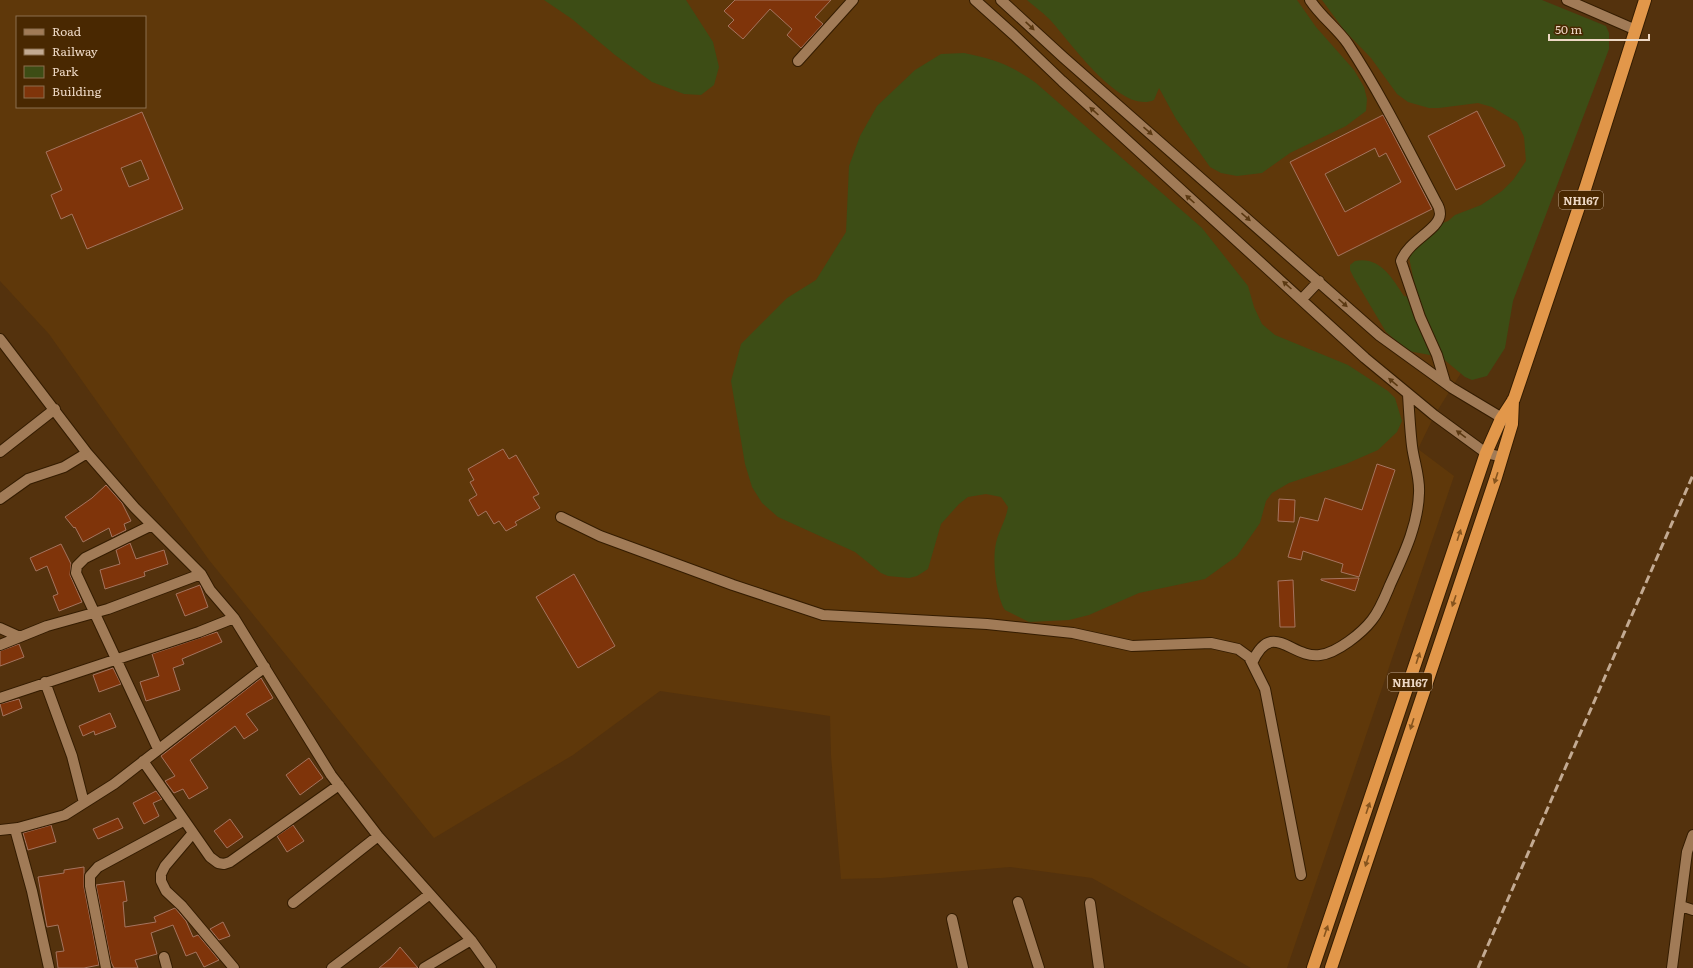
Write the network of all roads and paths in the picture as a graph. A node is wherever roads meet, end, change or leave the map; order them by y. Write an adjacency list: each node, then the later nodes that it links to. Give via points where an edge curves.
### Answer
1 (853, 0): 8 (street)
2 (975, 0): 10 (street, one-way to 2, via 1154,167)
3 (1001, 0): 9 (street, one-way to 9)
4 (1310, 0): 12 (street, via 1347,43 1399,132 1440,213 1438,222 1410,246 1401,262 1420,317 1438,355)
5 (1567, 0): 7 (street)
6 (1645, 0): 7 (highway, NH167)
7 (1636, 30): 14 (highway, NH167)
8 (798, 61)
9 (1319, 281): 10 (street); 12 (street, one-way to 12, via 1380,336)
10 (1302, 299): 13 (street, one-way to 10)
11 (0, 339): 15 (street)
12 (1445, 382): 16 (street)
13 (1408, 394): 20 (street, one-way to 13); 32 (street, via 1412,445 1419,485 1417,510 1409,542 1379,610 1366,628 1335,650 1320,655 1308,654 1274,641 1257,652)
14 (1514, 399): 16 (highway, NH167); 17 (highway, NH167)
15 (55, 409): 18 (street); 19 (street)
16 (1501, 419): 17 (street); 20 (highway, NH167)
17 (1512, 424): 21 (highway, NH167)
18 (0, 452)
19 (87, 453): 22 (street, via 64,467 28,479); 24 (street)
20 (1486, 453): 21 (street); 67 (highway, NH167, one-way to 20)
21 (1502, 457): 68 (highway, NH167, one-way to 68)
22 (0, 499)
23 (561, 517): 32 (street, via 600,536 823,615 987,624 1073,633 1132,646 1211,643 1238,650 1249,657)
24 (152, 526): 25 (street); 26 (street, via 85,558 77,566 78,580)
25 (201, 574): 26 (street); 27 (street, via 210,590)
26 (95, 613): 29 (street, via 47,626); 31 (street)
27 (234, 618): 31 (street); 33 (street)
28 (0, 628): 29 (street)
29 (20, 637): 30 (street)
30 (0, 646)
31 (117, 659): 34 (street); 36 (street)
32 (1252, 663): 47 (street, via 1265,689)
33 (265, 667): 36 (street); 38 (street)
34 (45, 682): 35 (street); 39 (street, via 72,756)
35 (0, 698)
36 (158, 749): 37 (street)
37 (143, 762): 39 (street); 40 (street)
38 (339, 785): 43 (street, via 247,851 224,864 210,857); 45 (street)
39 (84, 803): 41 (street, via 66,815)
40 (183, 821): 43 (street); 58 (street, via 98,867 90,876)
41 (15, 828): 42 (street); 57 (street)
42 (0, 830)
43 (192, 834): 60 (street, via 165,866 161,881 166,891 182,906)
44 (1693, 835): 46 (street)
45 (378, 836): 48 (street); 50 (street)
46 (1690, 853): 52 (street)
47 (1301, 876)
48 (430, 894): 55 (street); 61 (street)
49 (1018, 902): 65 (street)
50 (293, 903)
51 (1090, 903): 66 (street)
52 (1681, 906): 53 (street); 69 (street)
53 (1693, 910)
54 (952, 919): 64 (street)
55 (471, 940): 62 (street); 63 (street)
56 (164, 957): 59 (street)
57 (49, 968)
58 (106, 968)
59 (167, 968)
60 (234, 968)
61 (332, 968)
62 (424, 968)
63 (491, 968)
64 (963, 968)
65 (1039, 968)
66 (1099, 968)
67 (1313, 968)
68 (1331, 968)
69 (1672, 968)

